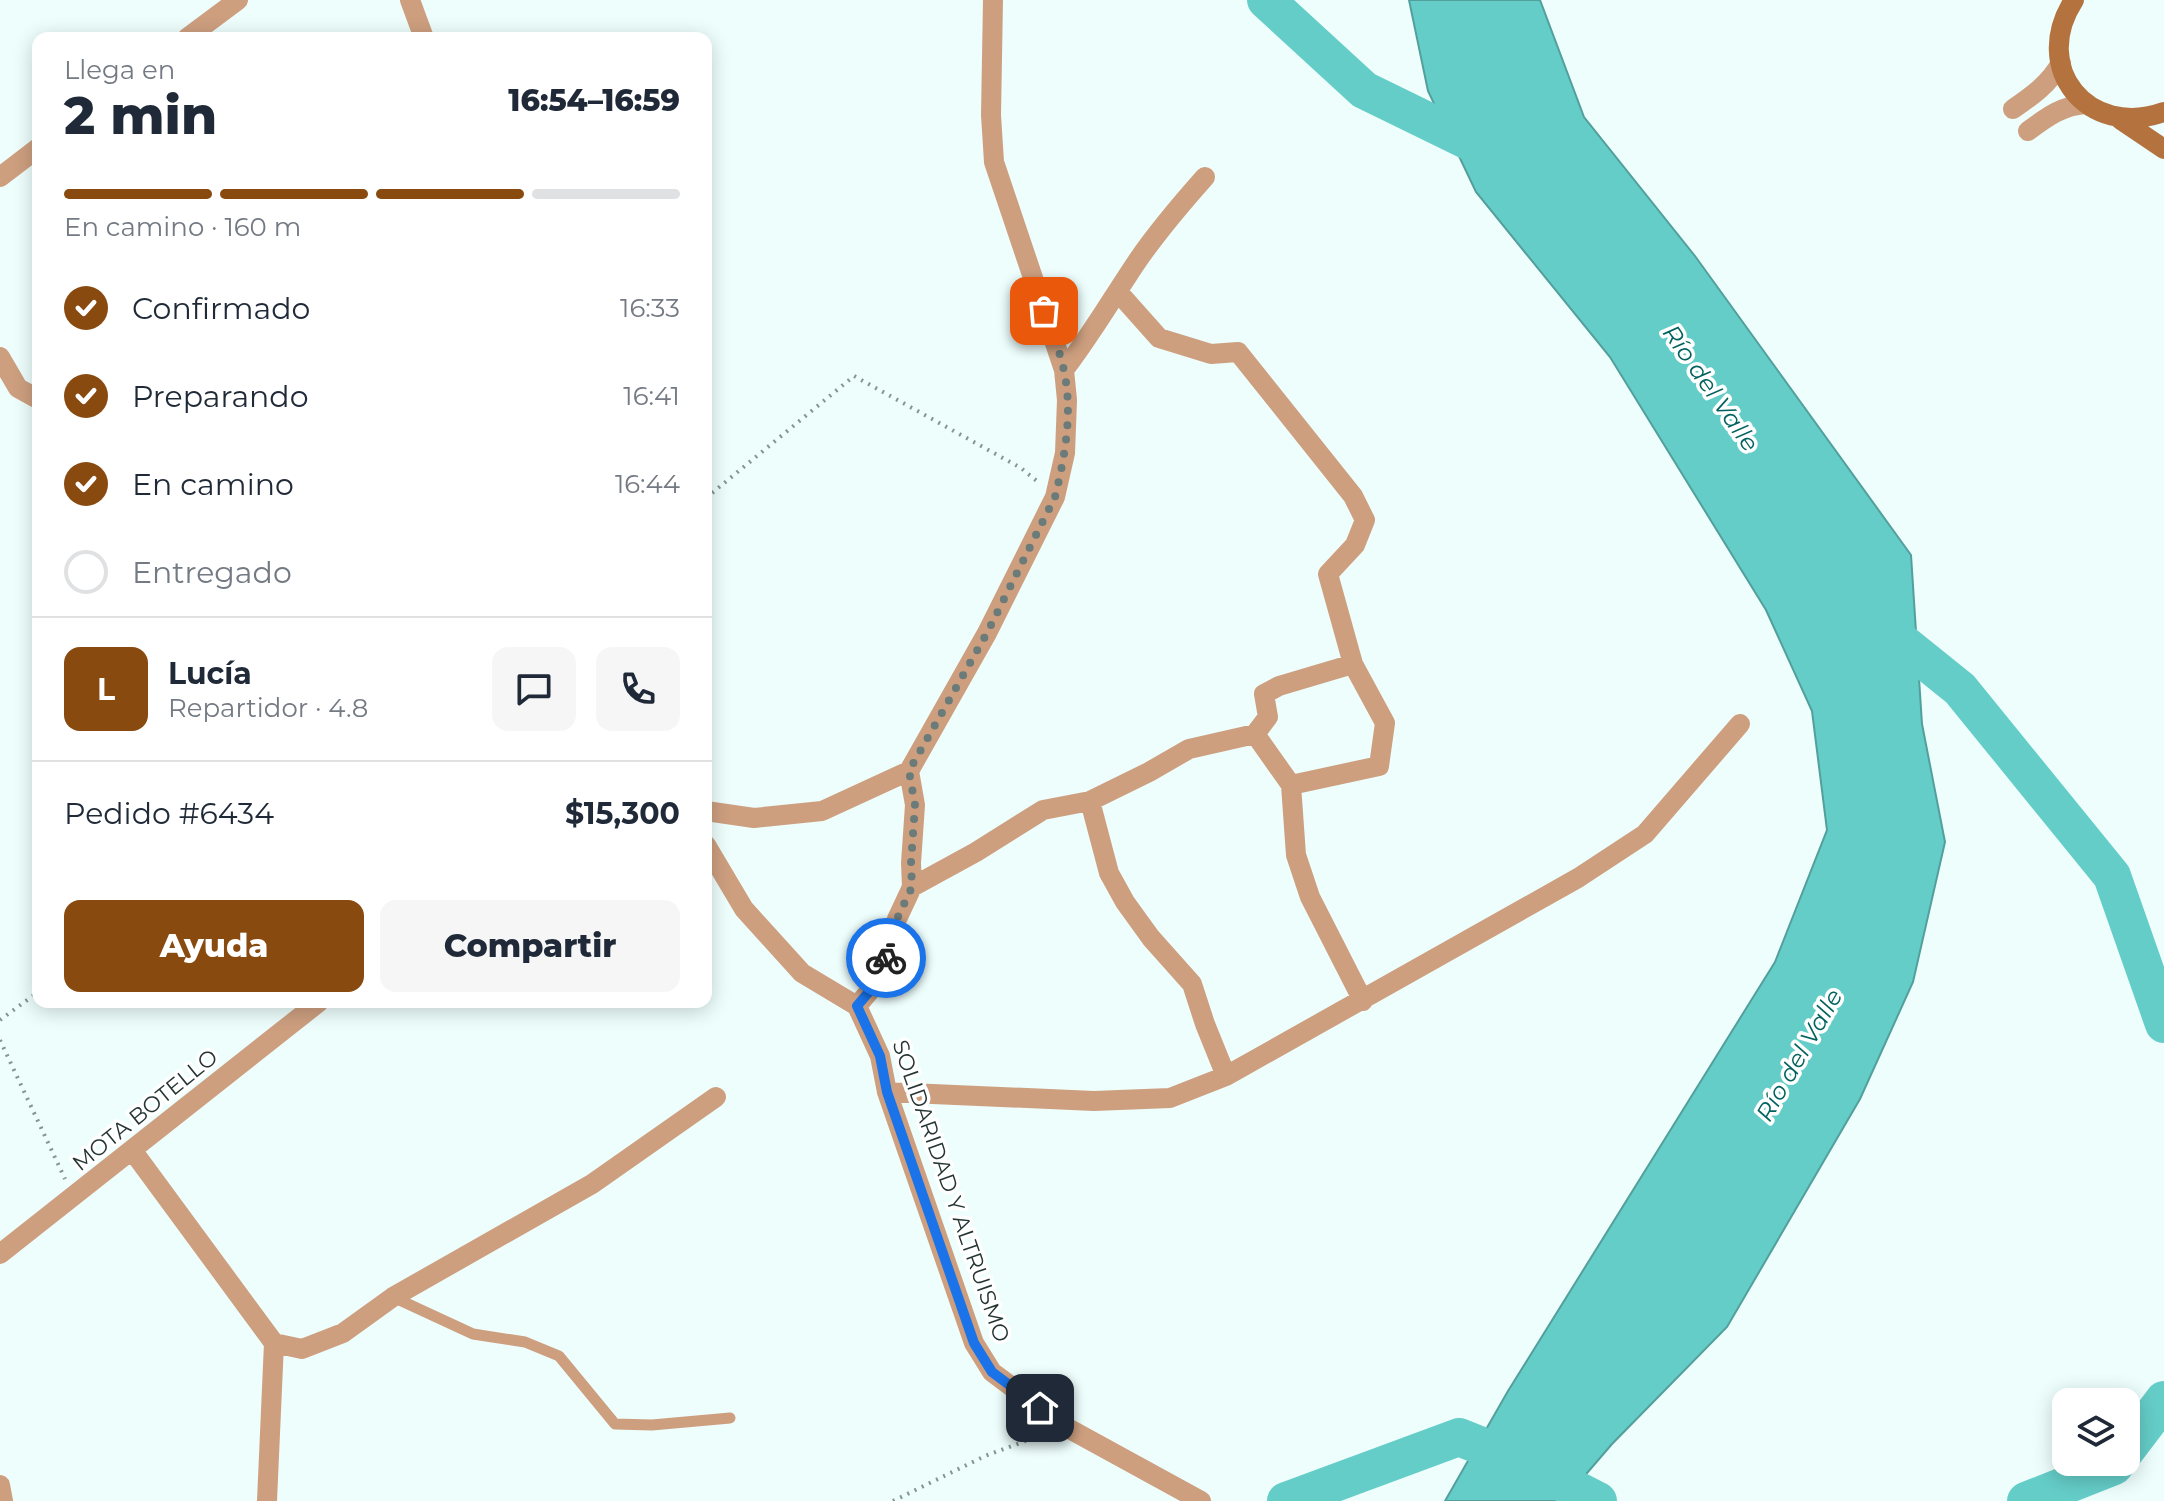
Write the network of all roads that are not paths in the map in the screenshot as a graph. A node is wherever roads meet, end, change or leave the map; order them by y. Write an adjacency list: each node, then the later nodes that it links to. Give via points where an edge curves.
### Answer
1 (238, 0): 6 (street)
2 (410, 0): 7 (street)
3 (993, 0): 21 (street, via 994,162)
4 (2053, 0): 8 (main road)
5 (2074, 0): 8 (main road)
6 (195, 32)
7 (422, 32)
8 (2059, 35): 9 (main road)
9 (2061, 63): 10 (main road); 11 (street, via 2041,89)
10 (2087, 104): 13 (main road); 14 (street, via 2056,111)
11 (2013, 109)
12 (2164, 112): 13 (main road)
13 (2118, 118): 15 (main road)
14 (2028, 131)
15 (2164, 149)
16 (32, 153): 17 (street)
17 (0, 177)
18 (1205, 177): 19 (street)
19 (1118, 292): 21 (street); 23 (street, via 1159,338 1211,354 1238,352 1353,496 1365,520 1355,545 1328,574)
20 (0, 357): 22 (street, via 18,388)
21 (1064, 370): 26 (street, via 1065,453 1055,497)
22 (32, 396)
23 (1353, 664): 25 (street, via 1264,694 1268,717); 27 (street, via 1385,723 1379,766)
24 (1740, 724): 32 (street, via 1645,834)
25 (1255, 734): 27 (street); 28 (street, via 1189,749)
26 (909, 771): 29 (street, via 822,811 754,818); 31 (street, via 915,805)
27 (1291, 785): 32 (street, via 1296,855 1310,897)
28 (1090, 801): 31 (street, via 1043,810); 35 (street, via 1109,873 1151,938 1192,984)
29 (712, 812)
30 (712, 855): 33 (street, via 744,909 802,973)
31 (912, 887): 33 (street, via 879,980)
32 (1363, 1001): 35 (street)
33 (857, 1006): 36 (street, SOLIDARIDAD Y ALTRUISMO, via 880,1056)
34 (311, 1008): 38 (street, MOTA BOTELLO)
35 (1226, 1076): 36 (street, via 1170,1098 1094,1101)
36 (887, 1092): 46 (street, SOLIDARIDAD Y ALTRUISMO, via 974,1343 992,1372 1064,1426)
37 (716, 1097): 40 (street, via 592,1184)
38 (132, 1150): 39 (street, MOTA BOTELLO); 41 (street)
39 (0, 1254)
40 (393, 1297): 41 (street, via 343,1333 302,1349); 42 (lane, via 473,1334 525,1342 559,1356 615,1424)
41 (274, 1343): 45 (street)
42 (730, 1418)
43 (0, 1485): 44 (street)
44 (3, 1501)
45 (267, 1501)
46 (1201, 1501)

